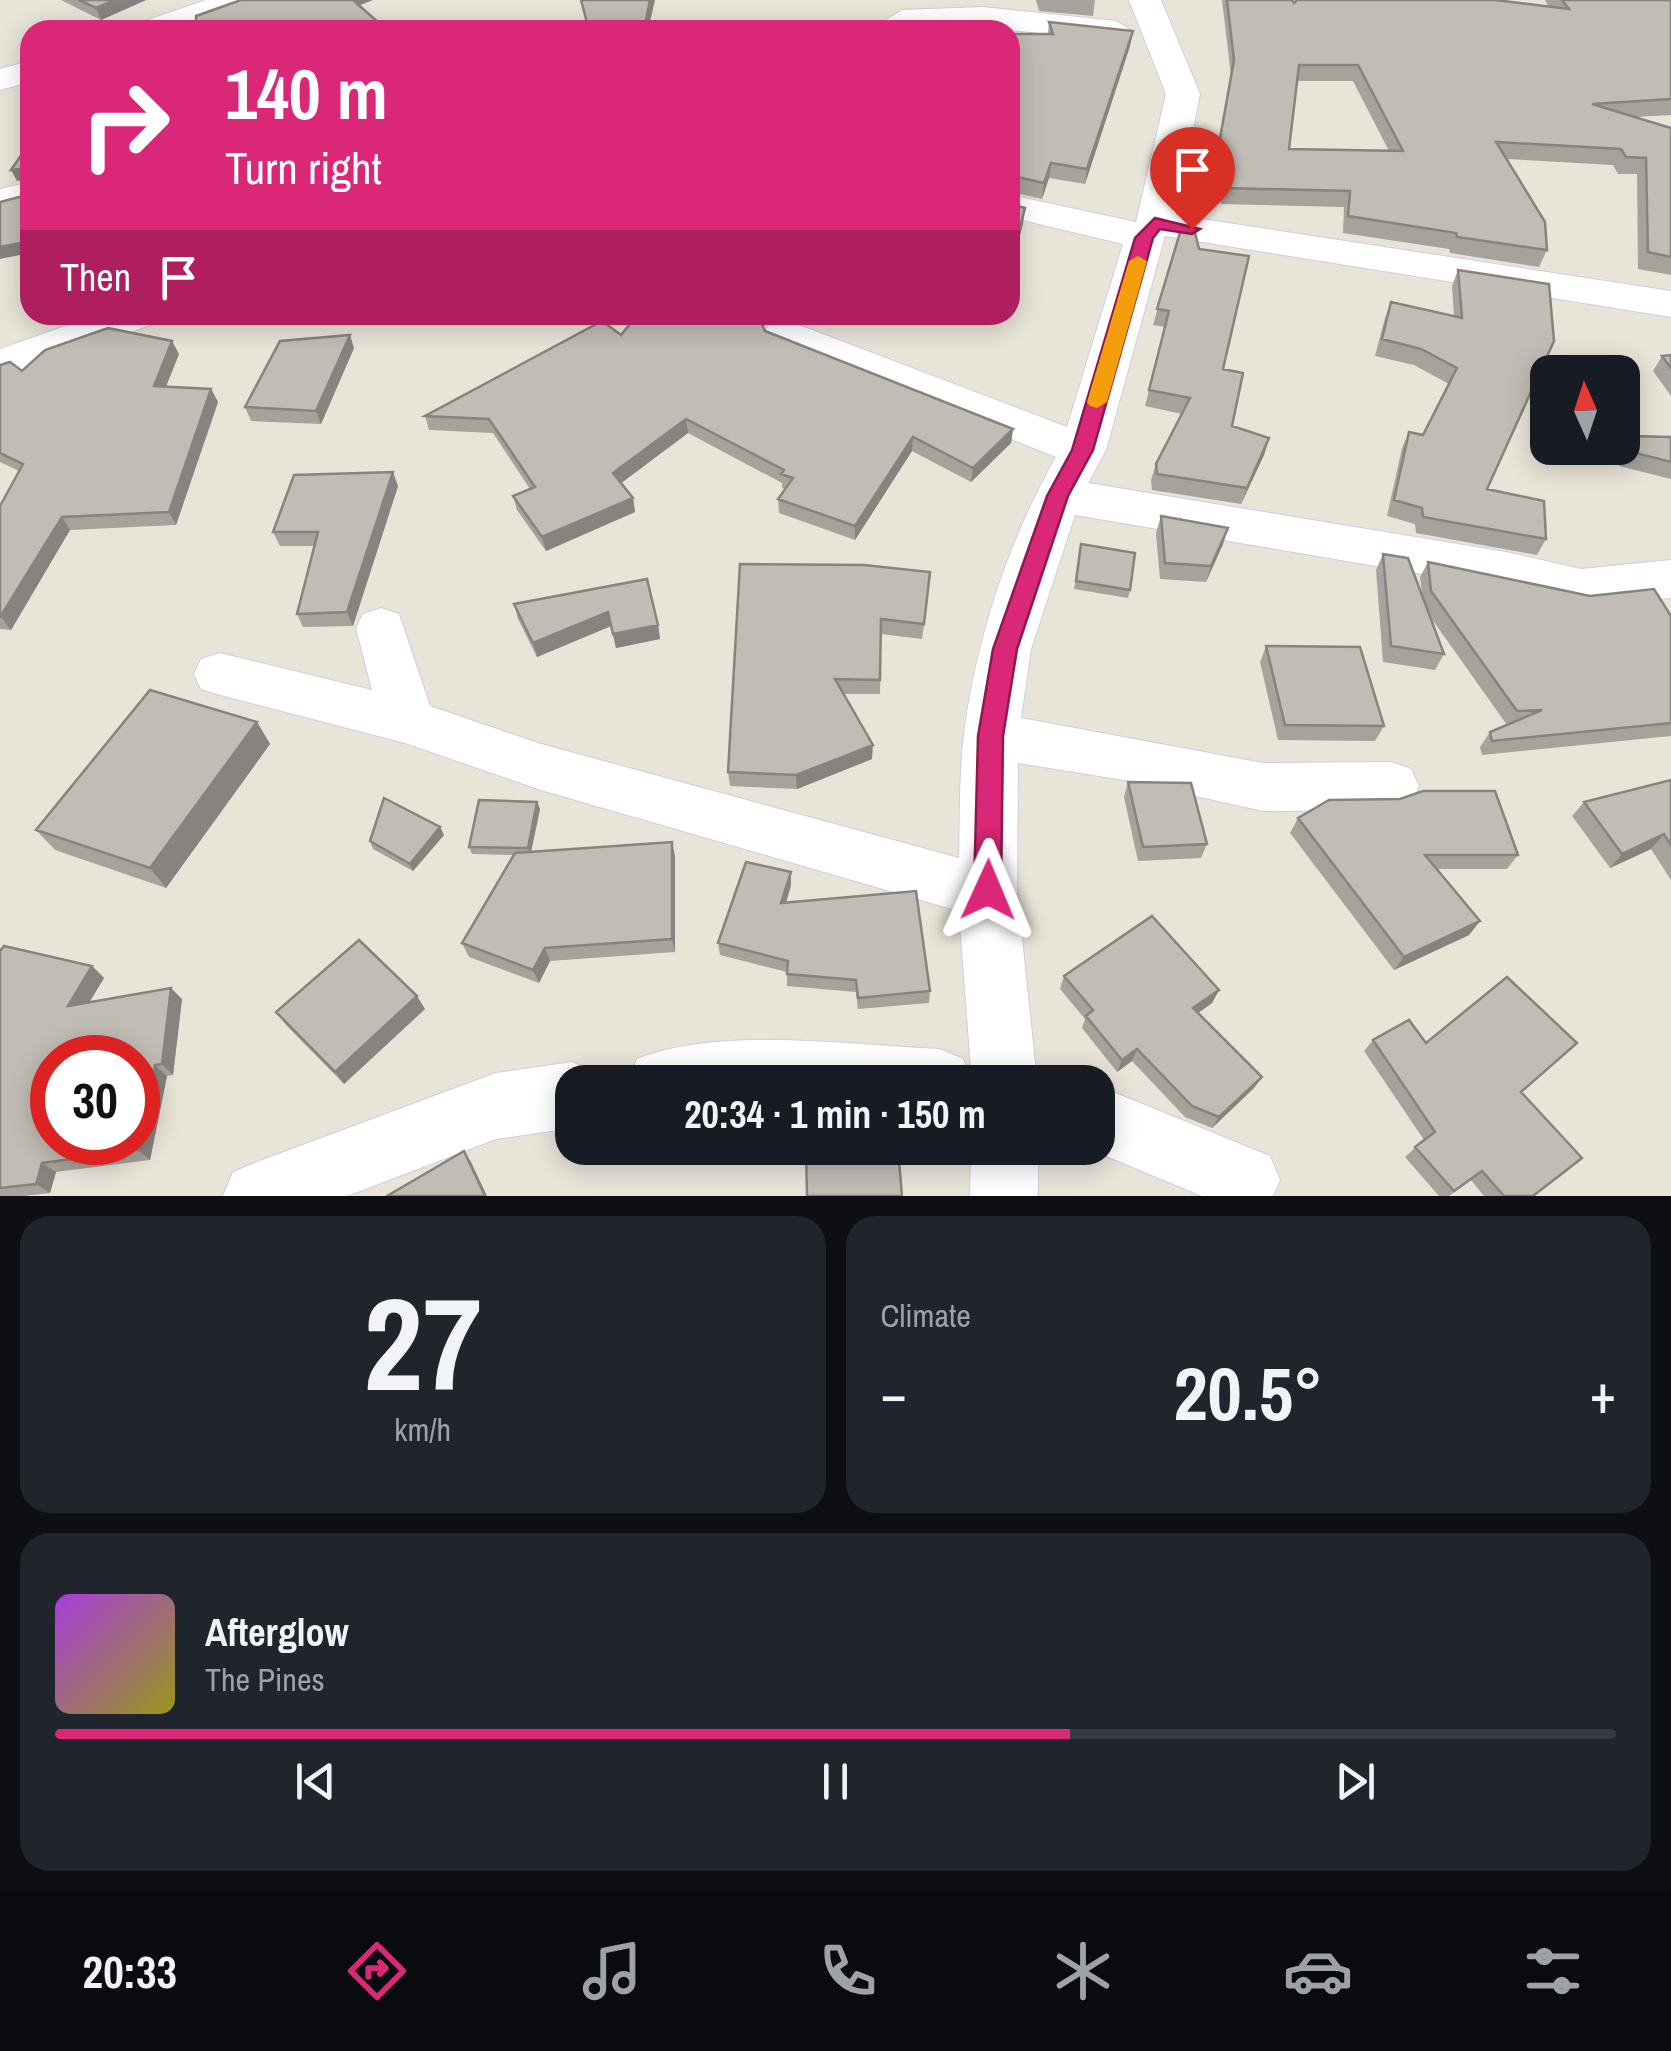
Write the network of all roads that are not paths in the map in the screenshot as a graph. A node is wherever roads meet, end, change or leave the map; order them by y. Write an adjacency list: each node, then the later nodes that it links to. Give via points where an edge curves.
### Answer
1 (236, 0): 3 (street)
2 (1152, 18): 4 (street); 6 (street, via 1184,94)
3 (179, 20)
4 (902, 20)
5 (1020, 208): 6 (street)
6 (1150, 231): 7 (street); 11 (street)
7 (1671, 304)
8 (110, 325): 10 (street)
9 (784, 334): 11 (street)
10 (0, 364)
11 (1083, 450): 12 (street)
12 (1058, 496): 13 (street, via 1581,588); 17 (street, via 1005,649)
13 (1671, 579)
14 (381, 628): 16 (street)
15 (220, 674): 16 (street)
16 (406, 721): 19 (street, via 542,768 930,880)
17 (991, 736): 18 (street, via 1263,787); 19 (street)
18 (1391, 786)
19 (988, 890): 20 (street)
20 (1003, 1065)
21 (555, 1097): 25 (street, via 496,1106)
22 (1115, 1127): 24 (street)
23 (1005, 1165): 26 (street)
24 (1246, 1180)
25 (257, 1196)
26 (1004, 1196)

